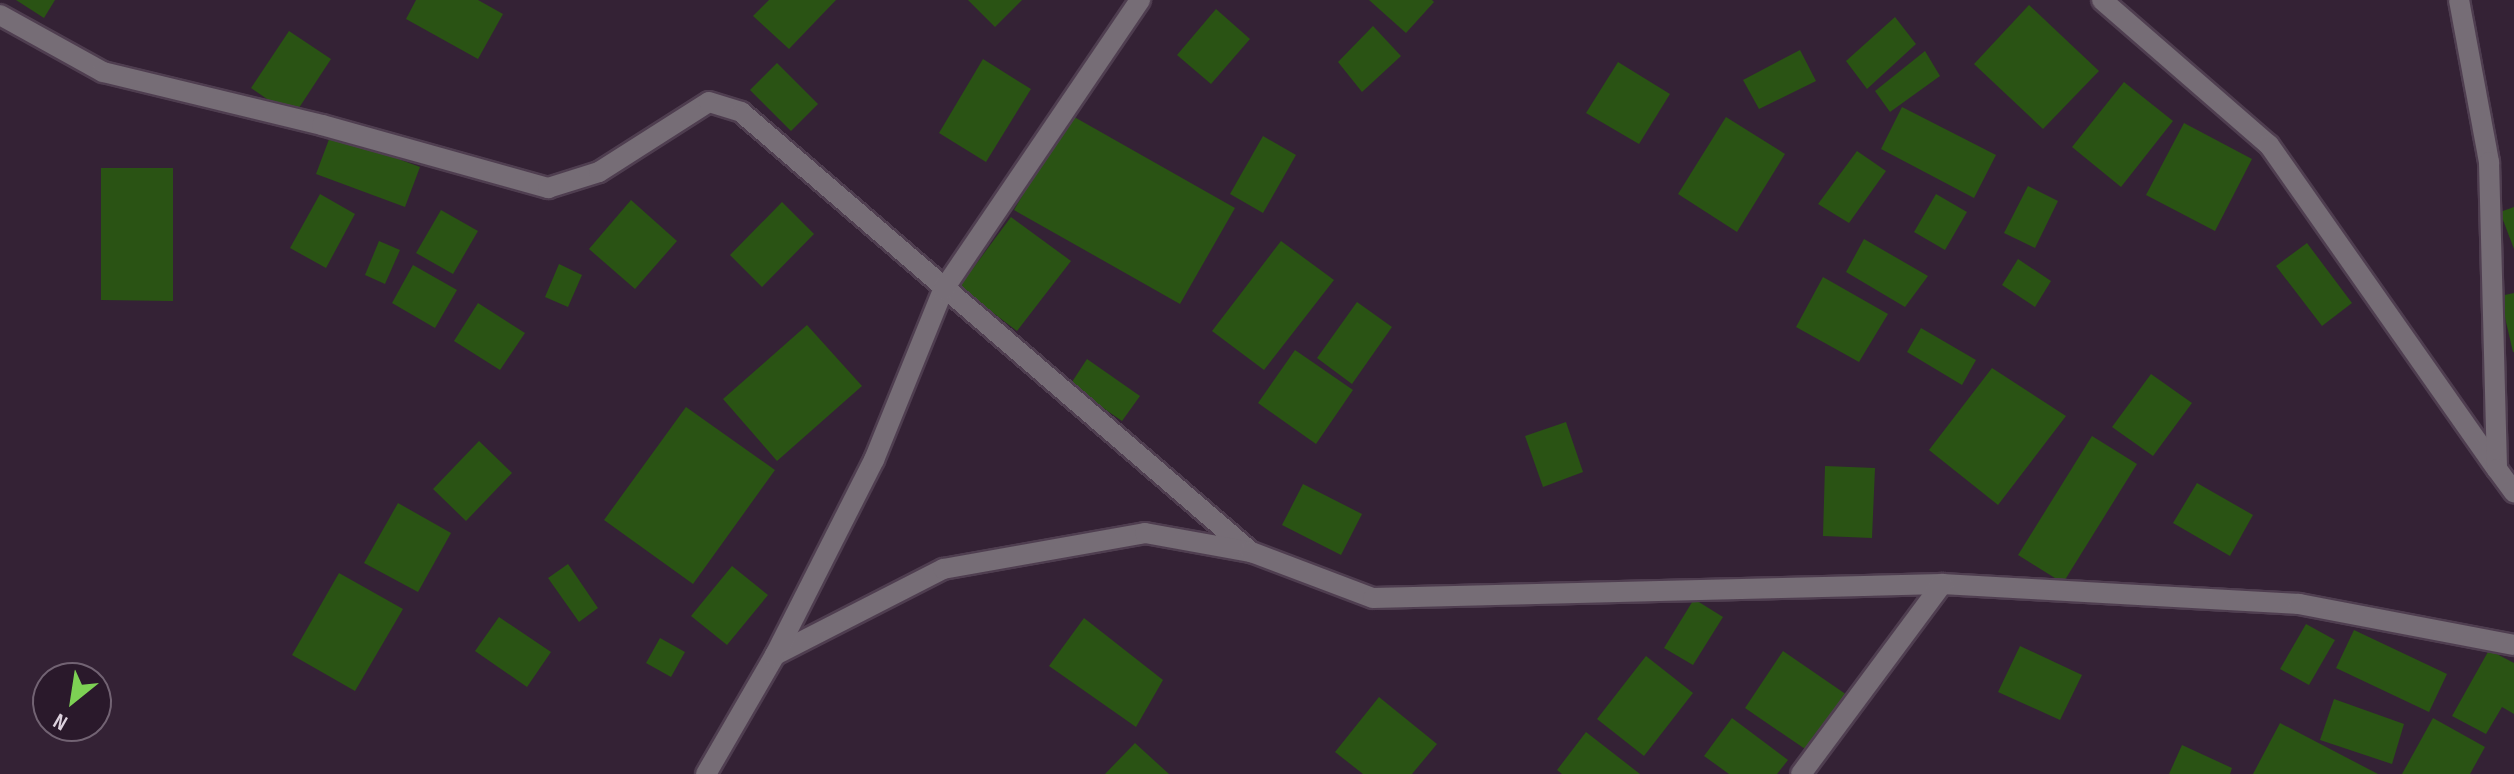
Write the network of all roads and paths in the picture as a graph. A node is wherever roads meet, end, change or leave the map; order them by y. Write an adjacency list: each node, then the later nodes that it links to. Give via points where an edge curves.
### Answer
1 (1140, 0): 5 (street)
2 (2102, 0): 6 (street, via 2269,145)
3 (2459, 0): 6 (street, via 2489,162)
4 (0, 15): 5 (street, via 103,72 548,188 599,172 709,102 741,112 783,143)
5 (943, 290): 8 (street); 11 (street, via 874,460)
6 (2497, 469): 7 (street)
7 (2514, 492)
8 (1251, 552): 9 (street, via 1373,598); 11 (street, via 1145,533 943,569)
9 (1942, 584): 10 (street, via 2299,604); 13 (street)
10 (2514, 645)
11 (775, 655): 12 (street)
12 (706, 774)
13 (1801, 774)

